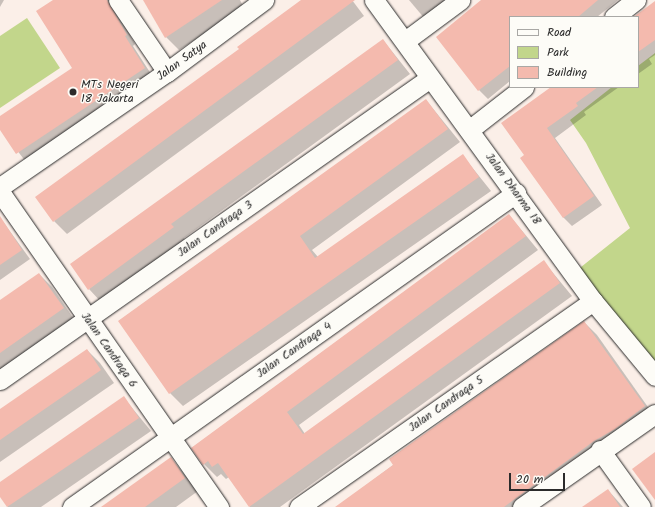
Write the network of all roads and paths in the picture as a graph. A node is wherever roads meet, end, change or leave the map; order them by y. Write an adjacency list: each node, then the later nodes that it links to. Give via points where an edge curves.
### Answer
1 (118, 0): 8 (street)
2 (374, 0): 7 (street, Jalan Dharma 18)
3 (460, 0): 7 (street)
4 (636, 0): 6 (street)
5 (255, 3): 8 (street, Jalan Satya)
6 (615, 16)
7 (405, 41): 9 (street, Jalan Dharma 18)
8 (167, 72): 12 (street, Jalan Satya)
9 (430, 78): 11 (street, Jalan Dharma 18); 16 (street, Jalan Candraqa 3)
10 (523, 88): 11 (street)
11 (469, 130): 14 (street, Jalan Dharma 18)
12 (0, 187)
13 (0, 192): 16 (street, Jalan Candraqa 6)
14 (516, 193): 15 (street, Jalan Dharma 18); 20 (street, Jalan Candraqa 4)
15 (593, 301): 17 (street, Jalan Dharma 18); 24 (street, Jalan Candraqa 5)
16 (87, 319): 18 (street, Jalan Candraqa 3); 20 (street, Jalan Candraqa 6)
17 (655, 376)
18 (0, 380)
19 (655, 414): 21 (street)
20 (170, 438): 22 (street, Jalan Candraqa 4); 23 (street, Jalan Candraqa 6)
21 (600, 450): 25 (street); 26 (street)
22 (72, 507)
23 (219, 507)
24 (299, 507)
25 (522, 507)
26 (641, 507)

